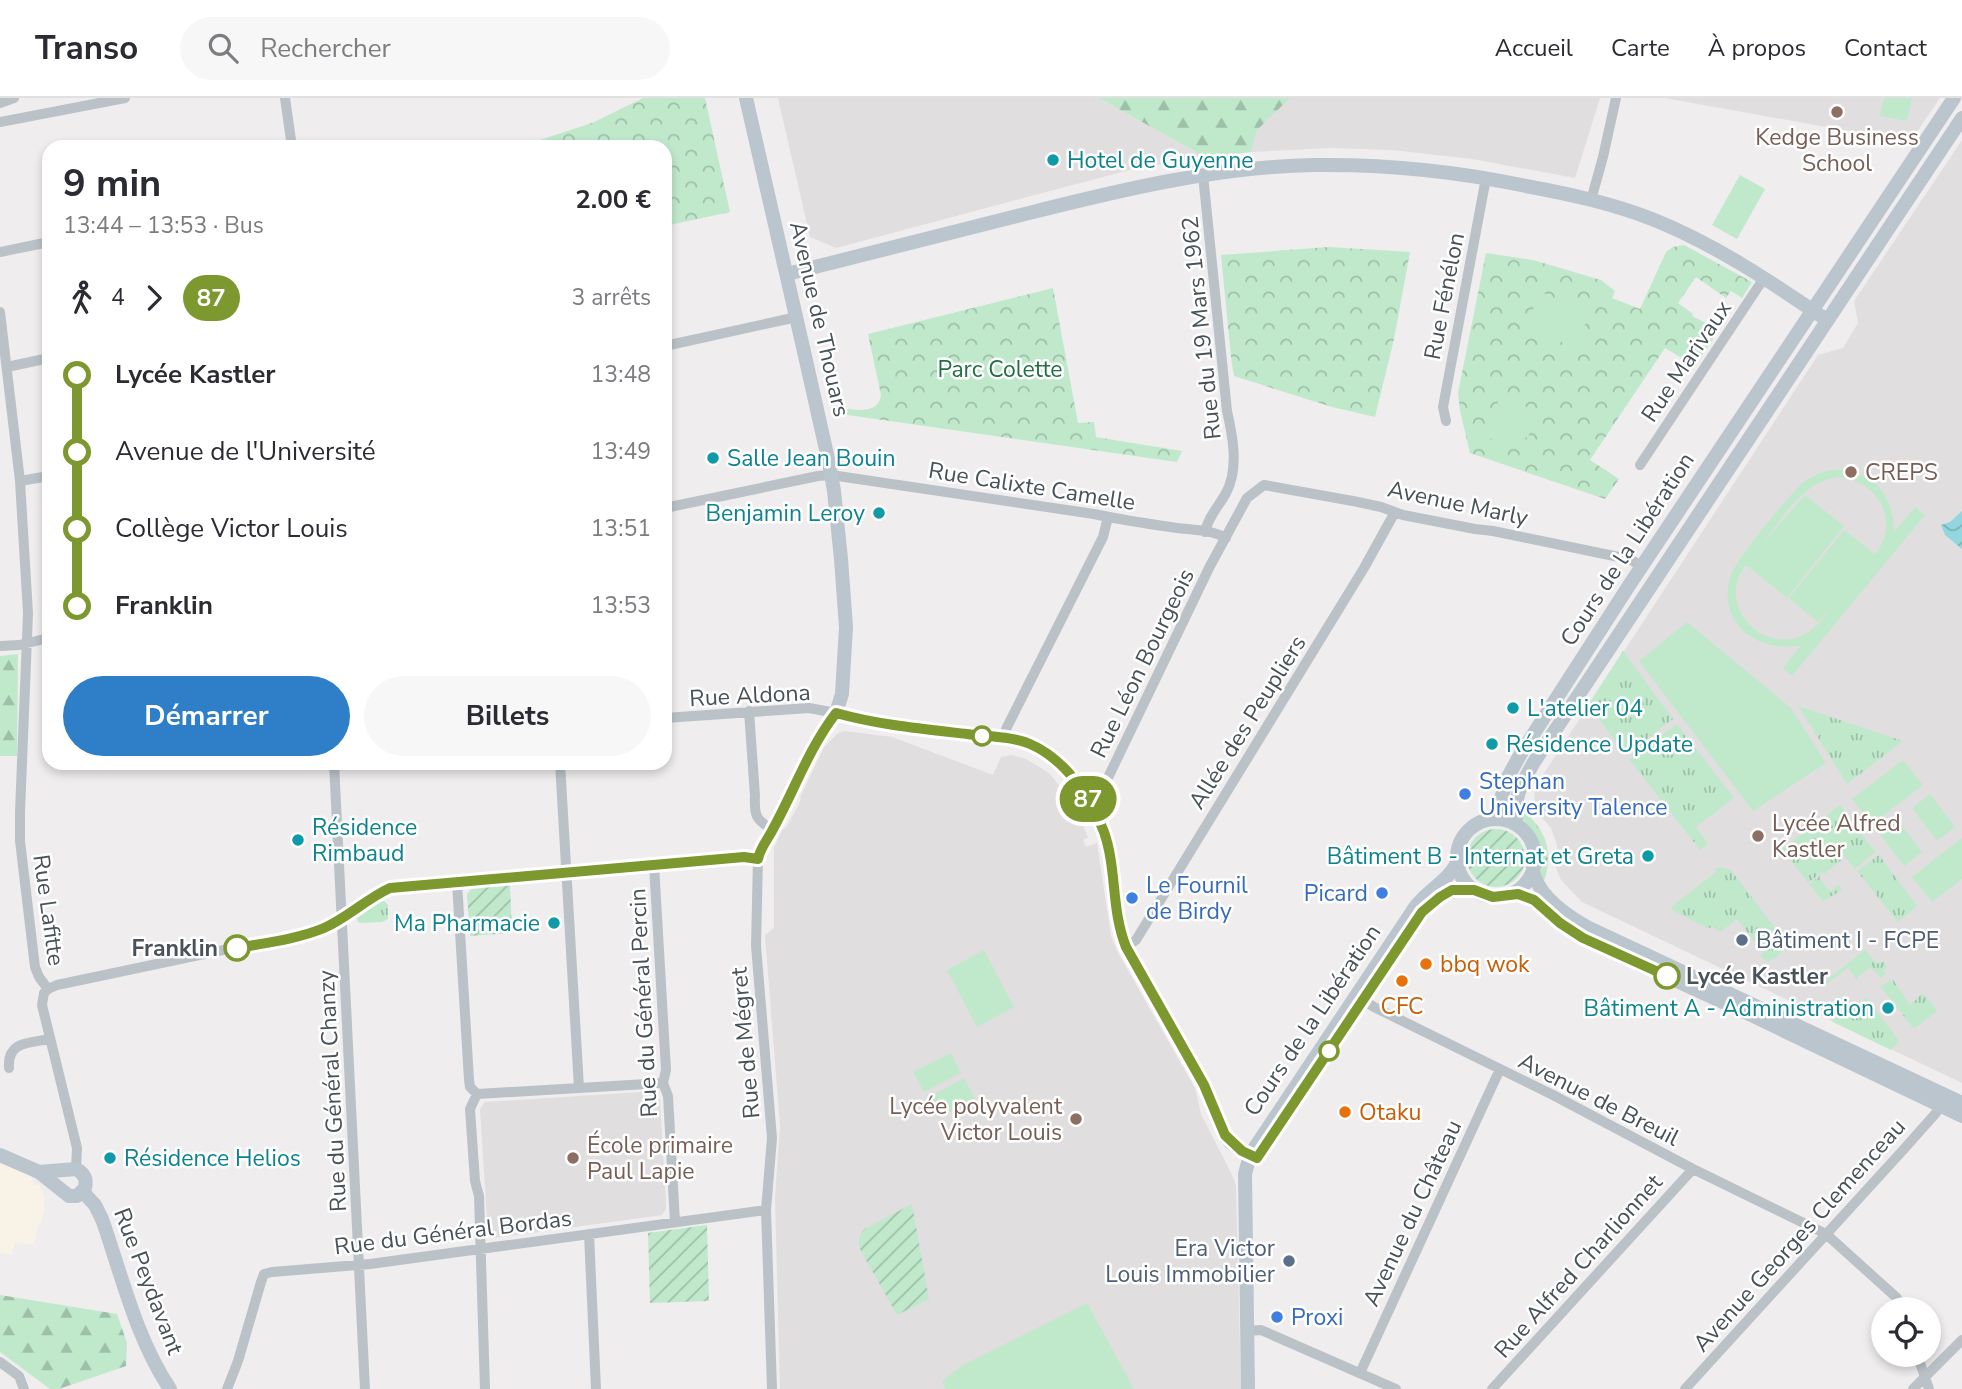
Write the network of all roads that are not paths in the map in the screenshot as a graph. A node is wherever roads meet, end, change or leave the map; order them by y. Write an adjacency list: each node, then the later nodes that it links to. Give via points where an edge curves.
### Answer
1 (14, 98): 7 (street)
2 (125, 98): 9 (street)
3 (285, 98): 10 (street)
4 (746, 98): 17 (street, Avenue de Thouars)
5 (1616, 98): 13 (street)
6 (1954, 98): 14 (street, Cours de la Libération)
7 (0, 103)
8 (1962, 118): 22 (street, Cours de la Libération)
9 (0, 122)
10 (291, 140)
11 (1203, 175): 12 (street, via 1332,165); 17 (street, via 1127,188); 36 (street, Rue du 19 Mars 1962, via 1233,448 1233,477)
12 (1486, 178): 13 (street); 26 (street, Rue Fénélon, via 1443,407)
13 (1591, 200): 18 (street, via 1680,231)
14 (1884, 204): 19 (street, Cours de la Libération); 22 (street, via 1874,234 1827,310)
15 (42, 243): 16 (street)
16 (0, 252)
17 (787, 274): 21 (street, Avenue de Thouars)
18 (1764, 278): 19 (street); 27 (street, Rue Marivaux)
19 (1812, 310): 22 (street); 32 (street, via 1807,331 1726,458); 38 (street, Cours de la Libération)
20 (0, 312): 25 (street, Rue Lafitte)
21 (797, 317): 23 (street); 28 (street, Avenue de Thouars)
22 (1827, 320): 32 (street, Cours de la Libération)
23 (672, 344)
24 (42, 360): 25 (street)
25 (7, 367): 30 (street, Rue Lafitte)
26 (1446, 421)
27 (1640, 465)
28 (831, 475): 33 (street, Rue Calixte Camelle); 35 (street, Rue Calixte Camelle); 44 (street, Avenue de Thouars, via 846,627 842,694)
29 (42, 477): 30 (street)
30 (20, 481): 40 (street, Rue Lafitte)
31 (1264, 485): 34 (street, Avenue Marly); 37 (street, Rue Léon Bourgeois, via 1247,498)
32 (1716, 486): 42 (street, Cours de la Libération)
33 (672, 507)
34 (1395, 512): 38 (street, Avenue Marly, via 1619,557); 62 (street, Allée des Peupliers, via 1136,940)
35 (1108, 517): 36 (street, Rue Calixte Camelle); 46 (street, via 1103,537)
36 (1205, 532): 37 (street, Rue Calixte Camelle)
37 (1226, 538): 49 (street, Rue Léon Bourgeois, via 1103,788)
38 (1642, 567): 42 (street, via 1642,580); 50 (street, Cours de la Libération, via 1520,755)
39 (42, 640): 40 (street)
40 (28, 643): 41 (street); 63 (street, Rue Lafitte, via 21,861 35,967)
41 (0, 646)
42 (1597, 666): 51 (street, Cours de la Libération, via 1523,782 1515,806)
43 (749, 712): 44 (street, Rue Aldona, via 809,708); 45 (street, Rue Aldona); 52 (street, via 754,808 760,822)
44 (836, 713): 46 (street); 52 (street, Rue de Mégret)
45 (672, 718)
46 (1003, 738): 49 (street, via 1045,752)
47 (334, 770): 61 (street)
48 (560, 770): 57 (street)
49 (1088, 799): 62 (street, via 1104,834)
50 (1493, 819): 51 (street); 54 (street, via 1467,831 1458,847)
51 (1517, 824): 56 (street, via 1532,843)
52 (773, 830): 53 (street, Rue de Mégret)
53 (758, 859): 55 (street); 82 (street, Rue de Mégret, via 756,946 772,1138)
54 (1457, 863): 59 (street, via 1462,878); 64 (street, Cours de la Libération, via 1416,906)
55 (654, 865): 57 (street); 69 (street, Rue du Général Percin, via 666,1070)
56 (1533, 869): 60 (street, via 1524,884); 65 (street, via 1542,891 1569,917)
57 (566, 873): 58 (street); 70 (street)
58 (457, 882): 61 (street, via 390,888); 71 (street, via 469,1080)
59 (1474, 890): 60 (street, via 1493,897); 64 (street, Cours de la Libération, via 1452,890 1422,912)
60 (1510, 894): 65 (street, via 1534,900 1583,938)
61 (343, 916): 63 (street, via 305,934); 87 (street, Rue du Général Chanzy)
62 (1126, 947): 76 (street, via 1204,1085 1225,1135)
63 (48, 989): 66 (street, Rue Lafitte, via 42,1005)
64 (1359, 998): 68 (street, Avenue de Breuil); 76 (street, Cours de la Libération)
65 (1751, 1009): 72 (street); 73 (street)
66 (50, 1039): 67 (street, via 11,1051); 77 (street, Rue Lafitte, via 77,1148)
67 (9, 1069)
68 (1500, 1069): 78 (street, Avenue de Breuil); 93 (street, Avenue du Château)
69 (663, 1083): 70 (street); 83 (street, Rue du Général Percin, via 668,1096)
70 (579, 1088): 71 (street)
71 (477, 1094): 86 (street, via 470,1109)
72 (1962, 1103)
73 (1940, 1106): 74 (street); 85 (street, Avenue Georges Clemenceau)
74 (1962, 1116)
75 (0, 1155): 79 (street)
76 (1253, 1157): 89 (street, Cours de la Libération, via 1245,1174)
77 (72, 1169): 79 (street); 80 (street, via 59,1178); 81 (street, via 86,1179)
78 (1693, 1169): 85 (street, Avenue de Breuil); 105 (street, Rue Alfred Charlionnet)
79 (39, 1172): 80 (street)
80 (60, 1190): 81 (street, via 69,1196)
81 (83, 1192): 96 (street, Rue Peydavant, via 102,1219 132,1312)
82 (766, 1210): 83 (street, Rue du Général Bordas); 101 (street, Rue de Mégret)
83 (676, 1222): 84 (street, Rue du Général Bordas)
84 (589, 1234): 86 (street, Rue du Général Bordas); 100 (street)
85 (1826, 1234): 88 (street, Avenue de Breuil); 106 (street, Avenue Georges Clemenceau)
86 (480, 1249): 87 (street, Rue du Général Bordas); 99 (street)
87 (359, 1265): 97 (street, Rue du Général Bordas, via 264,1275); 98 (street, Rue du Général Chanzy)
88 (1896, 1297)
89 (1252, 1331): 93 (street, via 1266,1332); 102 (street, Cours de la Libération); 103 (street, Cours de la Libération)
90 (1962, 1340): 94 (street)
91 (0, 1362): 95 (street, via 19,1376)
92 (1922, 1367): 94 (street)
93 (1360, 1373): 104 (street)
94 (1925, 1377): 107 (street); 108 (street)
95 (24, 1389)
96 (170, 1389)
97 (227, 1389)
98 (365, 1389)
99 (485, 1389)
100 (596, 1389)
101 (772, 1389)
102 (1248, 1389)
103 (1257, 1389)
104 (1396, 1389)
105 (1492, 1389)
106 (1685, 1389)
107 (1913, 1389)
108 (1929, 1389)

